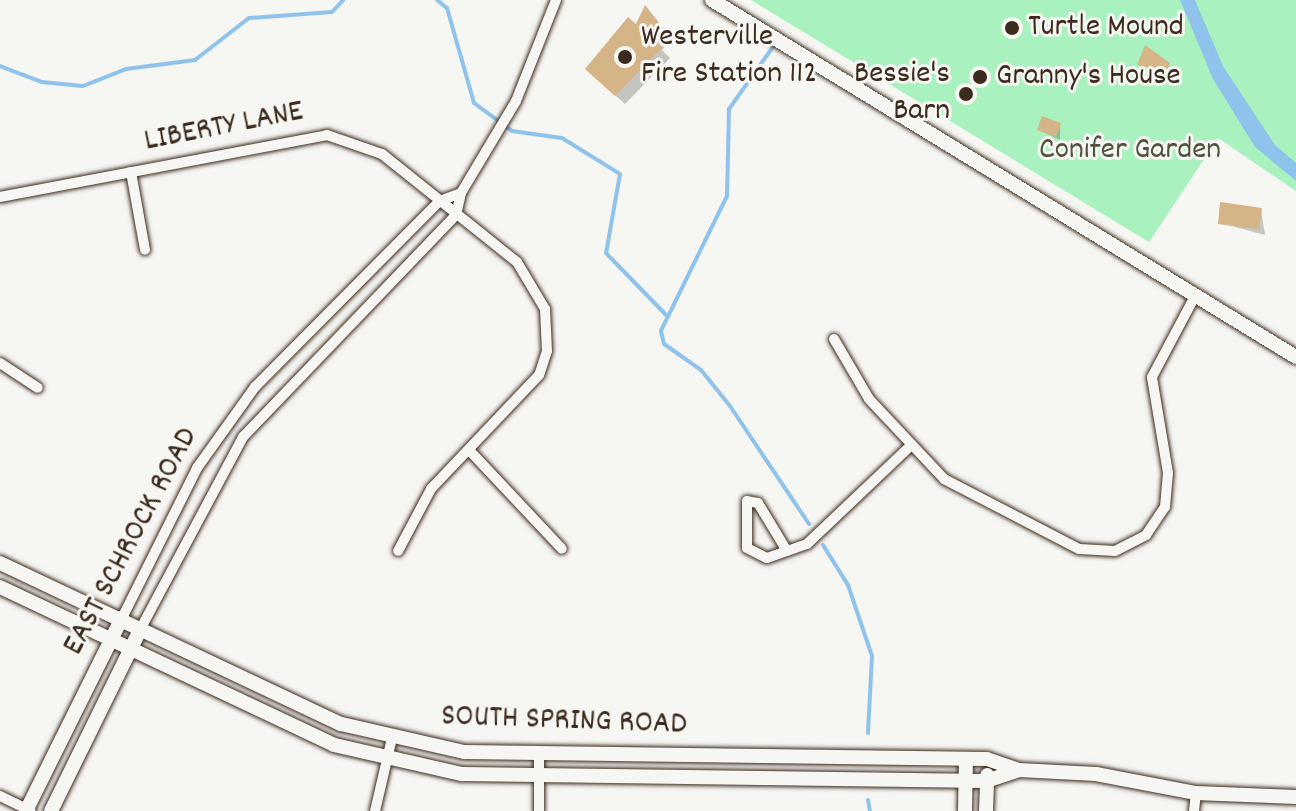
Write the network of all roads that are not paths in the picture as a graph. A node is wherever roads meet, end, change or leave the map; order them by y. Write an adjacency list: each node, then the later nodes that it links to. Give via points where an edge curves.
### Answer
1 (556, 0): 4 (street, via 491,148)
2 (712, 0): 9 (main road)
3 (131, 172): 5 (street, LIBERTY LANE); 6 (street, LIBERTY LANE, via 327,135 382,154); 8 (street)
4 (461, 193): 6 (street, EAST SCHROCK ROAD); 7 (street)
5 (0, 197)
6 (440, 201): 7 (street, LIBERTY LANE); 21 (street, EAST SCHROCK ROAD, via 226,425)
7 (456, 215): 15 (street, LIBERTY LANE, via 529,275 548,328 547,351 526,396); 22 (street, EAST SCHROCK ROAD, via 243,437)
8 (145, 250)
9 (1195, 296): 11 (main road); 14 (street, via 1152,377 1168,473 1165,507 1146,535 1115,551 1079,549 996,511)
10 (834, 339): 14 (street)
11 (1296, 357)
12 (0, 363): 13 (street)
13 (38, 388)
14 (908, 448): 18 (street, via 807,544)
15 (470, 451): 16 (street); 17 (street, LIBERTY LANE, via 431,489)
16 (562, 549)
17 (398, 551)
18 (787, 551): 18 (street, via 759,557 747,548 747,501 758,503)
19 (0, 563): 21 (main road, SOUTH SPRING ROAD)
20 (0, 587): 23 (main road, SOUTH SPRING ROAD)
21 (122, 618): 22 (main road, SOUTH SPRING ROAD); 23 (main road, EAST SCHROCK ROAD)
22 (141, 628): 24 (main road, EAST SCHROCK ROAD); 25 (main road, SOUTH SPRING ROAD, via 277,697)
23 (112, 638): 24 (main road, SOUTH SPRING ROAD); 37 (main road, EAST SCHROCK ROAD)
24 (131, 648): 29 (main road, SOUTH SPRING ROAD, via 267,717); 38 (main road, EAST SCHROCK ROAD)
25 (392, 738): 26 (main road, SOUTH SPRING ROAD); 29 (street)
26 (539, 755): 27 (main road, SOUTH SPRING ROAD); 31 (street)
27 (966, 759): 28 (main road, SOUTH SPRING ROAD); 32 (main road)
28 (987, 759): 30 (main road, SOUTH SPRING ROAD); 33 (main road)
29 (387, 760): 31 (main road, SOUTH SPRING ROAD); 39 (street)
30 (1019, 770): 33 (main road, SOUTH SPRING ROAD); 34 (main road, SOUTH SPRING ROAD, via 1096,774)
31 (539, 777): 32 (main road, SOUTH SPRING ROAD); 40 (street)
32 (965, 781): 33 (main road, SOUTH SPRING ROAD); 41 (main road)
33 (986, 781): 42 (main road)
34 (1196, 793): 36 (main road, SOUTH SPRING ROAD); 43 (street)
35 (0, 796): 37 (street)
36 (1296, 797)
37 (28, 810)
38 (51, 811)
39 (375, 811)
40 (539, 811)
41 (965, 811)
42 (986, 811)
43 (1194, 811)

